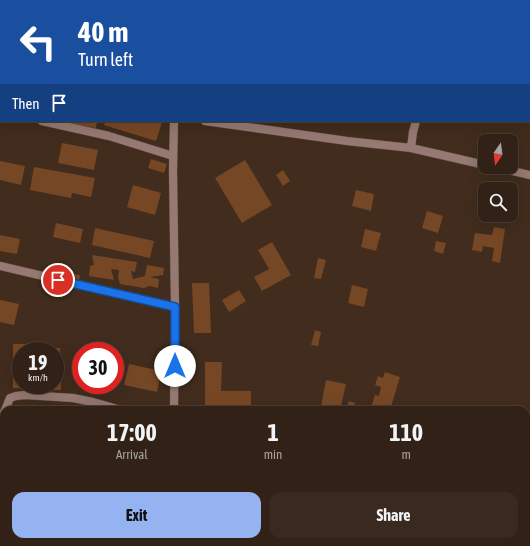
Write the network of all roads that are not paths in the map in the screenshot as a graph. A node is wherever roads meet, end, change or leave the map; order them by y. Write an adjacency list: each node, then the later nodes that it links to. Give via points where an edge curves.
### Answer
1 (46, 122): 6 (street, via 109,136)
2 (174, 122): 6 (street)
3 (212, 122): 5 (street)
4 (416, 122): 5 (street)
5 (411, 148): 7 (street)
6 (173, 156): 11 (street)
7 (478, 163)
8 (518, 172): 9 (street)
9 (530, 175)
10 (0, 266): 11 (street)
11 (175, 307): 14 (street)
12 (6, 406): 13 (street, via 10,398 25,395 73,398)
13 (108, 406)
14 (174, 406)

